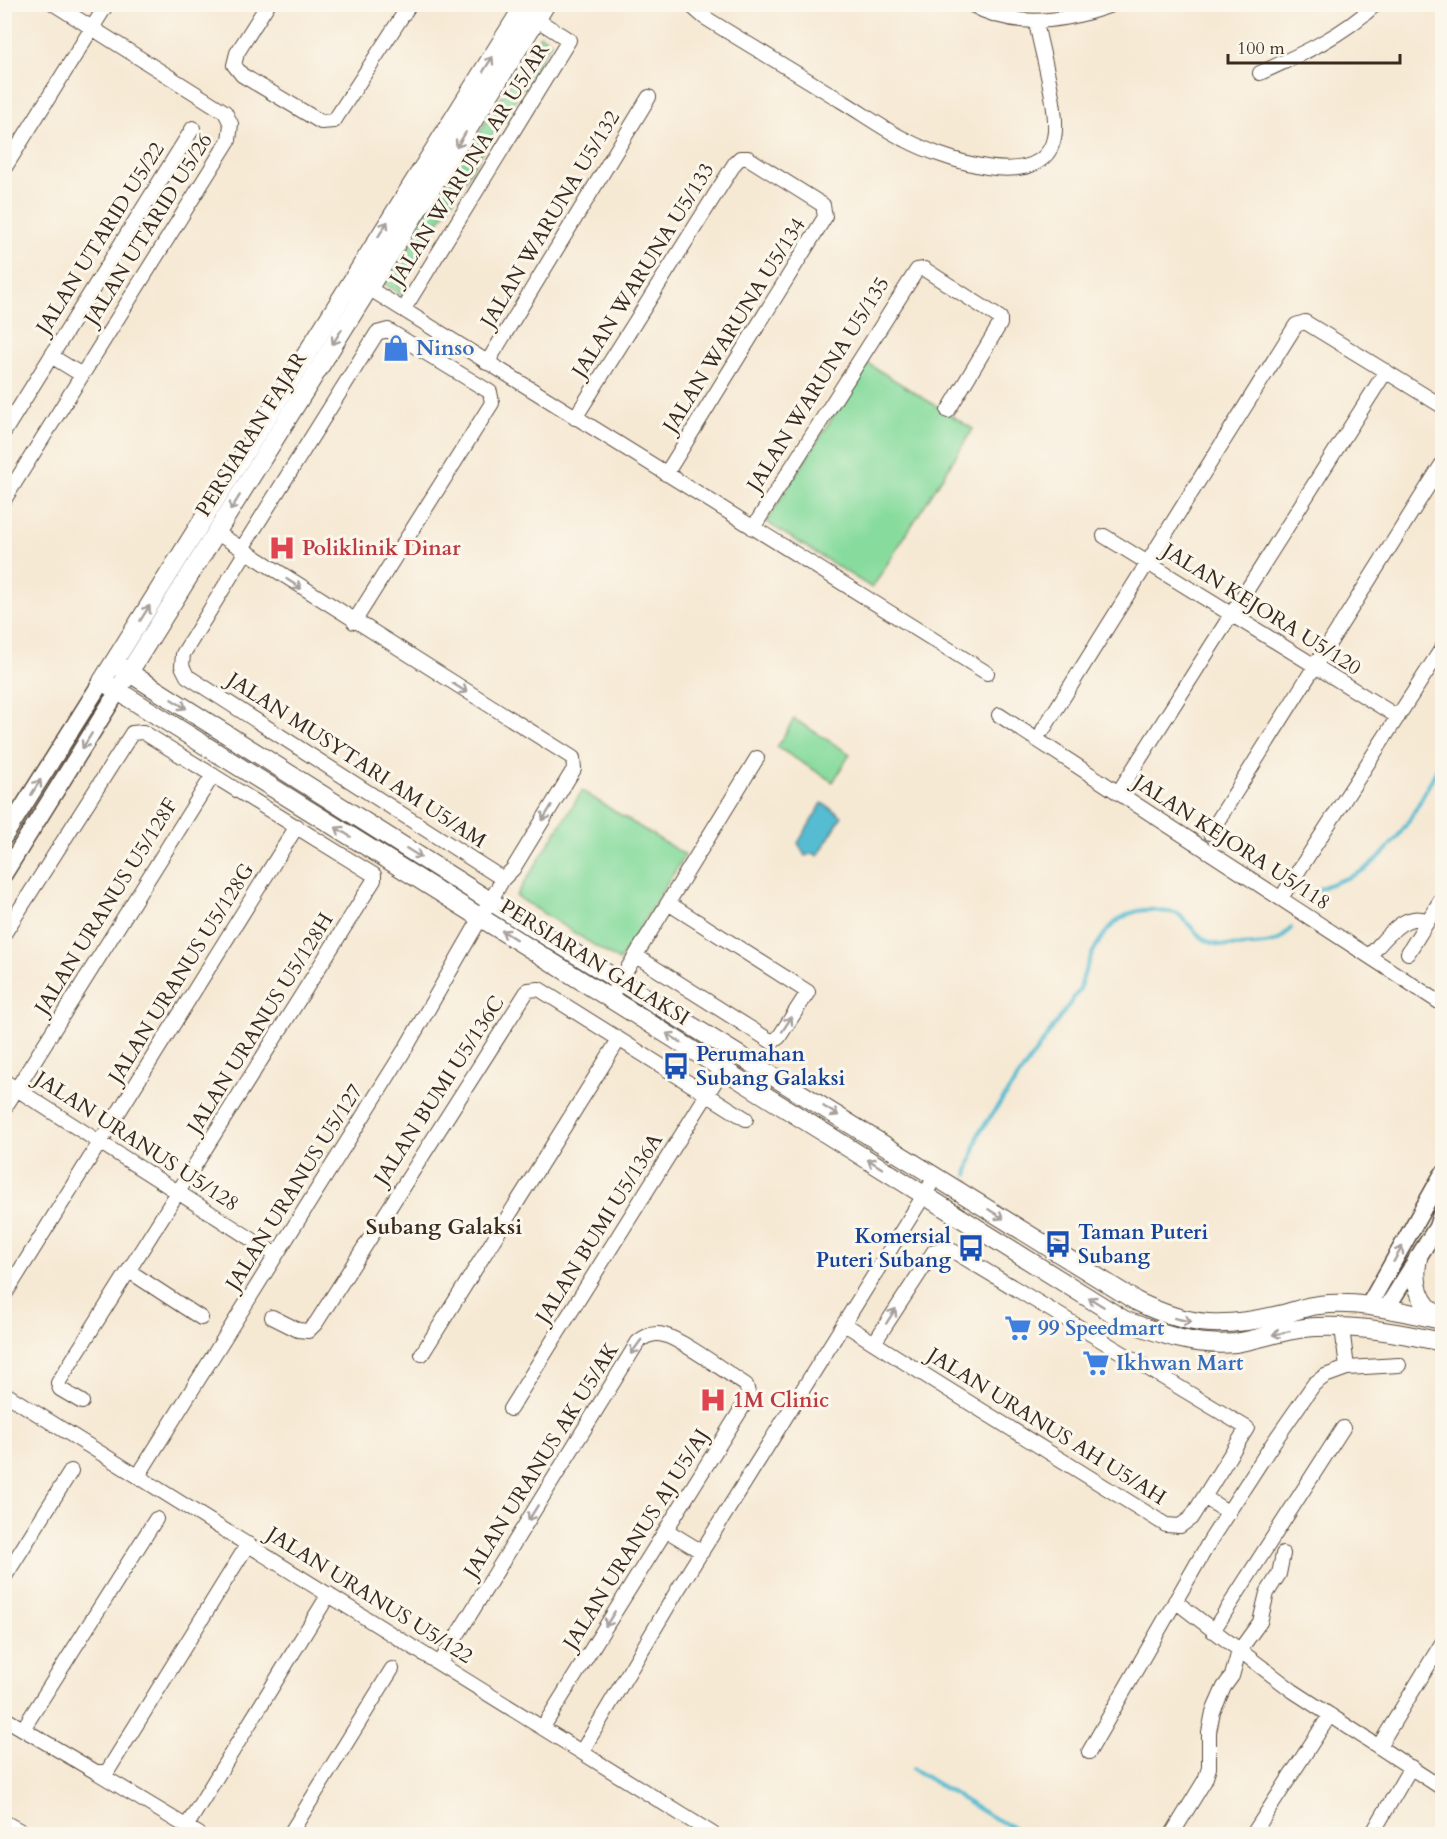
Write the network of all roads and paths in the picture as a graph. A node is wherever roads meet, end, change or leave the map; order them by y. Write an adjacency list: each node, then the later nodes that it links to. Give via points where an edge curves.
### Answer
1 (54, 4): 11 (street, JALAN UTARID U5/26)
2 (107, 4): 11 (street)
3 (268, 4): 4 (street, via 237,53 234,65 242,75 321,122 334,121)
4 (410, 4)
5 (689, 4): 10 (street, via 906,141 962,163 1005,169 1039,162 1054,139 1055,120)
6 (970, 4): 10 (street, via 1000,18)
7 (1114, 4): 10 (street, via 1065,19)
8 (1376, 4): 12 (street, via 1356,23 1318,47)
9 (532, 10): 17 (main road, PERSIARAN FAJAR); 18 (street, JALAN WARUNA AR U5/AR, via 569,40)
10 (1036, 22)
11 (92, 28): 15 (street); 22 (street, JALAN UTARID U5/26, via 225,111 231,124 229,140)
12 (1260, 73)
13 (649, 97): 20 (street, JALAN WARUNA U5/132)
14 (193, 128): 19 (street, JALAN UTARID U5/22)
15 (4, 169)
16 (785, 181): 25 (street, JALAN WARUNA U5/133, via 748,158 735,163); 28 (street, JALAN WARUNA U5/134, via 823,205 825,217)
17 (360, 283): 18 (street); 31 (main road, PERSIARAN FAJAR, one-way to 31); 39 (main road, PERSIARAN FAJAR, one-way to 17)
18 (404, 309): 20 (street)
19 (51, 356): 22 (street); 26 (street, JALAN UTARID U5/22)
20 (487, 363): 25 (street)
21 (1386, 371): 23 (street); 34 (street, via 1302,322 1296,325); 35 (street)
22 (82, 375): 29 (street, JALAN UTARID U5/26)
23 (1443, 406)
24 (948, 411): 30 (street, JALAN WARUNA U5/135, via 1000,318 924,269 913,274)
25 (575, 418): 28 (street)
26 (4, 432)
27 (1443, 464): 38 (street)
28 (666, 474): 30 (street)
29 (4, 500)
30 (753, 528): 40 (street)
31 (217, 533): 33 (street); 39 (main road, PERSIARAN FAJAR)
32 (1104, 536): 34 (street, JALAN KEJORA U5/120)
33 (243, 551): 36 (street, one-way to 36); 36 (street, via 377,333 388,330 490,392 492,403); 52 (street, JALAN MUSYTARI AM U5/AM, via 183,654 182,666 187,676)
34 (1148, 563): 35 (street, JALAN KEJORA U5/120); 44 (street)
35 (1233, 615): 38 (street, JALAN KEJORA U5/120); 47 (street)
36 (354, 622): 52 (street, one-way to 52, via 573,759 574,769)
37 (1443, 648): 43 (street)
38 (1316, 666): 43 (street, JALAN KEJORA U5/120); 49 (street)
39 (122, 668): 41 (main road, PERSIARAN FAJAR); 55 (main road, PERSIARAN GALAKSI, one-way to 55)
40 (987, 673)
41 (110, 686): 50 (street, PERSIARAN FAJAR, one-way to 41); 51 (street, PERSIARAN FAJAR, one-way to 51); 57 (main road, PERSIARAN GALAKSI, one-way to 41)
42 (999, 716): 47 (street, JALAN KEJORA U5/118)
43 (1398, 717): 53 (street)
44 (1043, 730)
45 (757, 758): 56 (street)
46 (213, 775): 48 (street); 59 (street, via 143,732 132,733); 69 (street, JALAN URANUS U5/128F)
47 (1119, 793): 53 (street, JALAN KEJORA U5/118)
48 (297, 826): 73 (street, JALAN URANUS U5/128G); 76 (street, JALAN URANUS U5/128H, via 374,875 374,880)
49 (1210, 833)
50 (4, 837)
51 (4, 874)
52 (503, 879): 55 (street)
53 (1281, 898): 62 (street, JALAN KEJORA U5/118)
54 (1443, 898): 58 (street)
55 (490, 901): 57 (street, JALAN URANUS U5/127); 63 (main road, PERSIARAN GALAKSI)
56 (668, 903): 61 (street); 61 (street, one-way to 56, via 772,1042 808,992)
57 (479, 918): 64 (main road, PERSIARAN GALAKSI, one-way to 57); 79 (street, JALAN URANUS U5/127, via 407,1046)
58 (1428, 921): 60 (street); 62 (street, via 1418,917 1406,920)
59 (4, 934)
60 (1408, 953)
61 (636, 956): 63 (street)
62 (1369, 956): 65 (street, JALAN KEJORA U5/118)
63 (621, 980): 64 (street); 75 (main road, PERSIARAN GALAKSI, one-way to 75)
64 (609, 997): 67 (main road, PERSIARAN GALAKSI, one-way to 64)
65 (1443, 1004)
66 (618, 1041): 70 (street); 84 (street, JALAN BUMI U5/136C, via 539,989 528,990 316,1323 308,1331 298,1330); 92 (street)
67 (723, 1069): 70 (street, JALAN BUMI U5/136A); 77 (main road, PERSIARAN GALAKSI, one-way to 67)
68 (4, 1081): 69 (street, JALAN URANUS U5/128)
69 (17, 1089): 71 (street, JALAN URANUS U5/128F); 73 (street, JALAN URANUS U5/128)
70 (706, 1096): 72 (street); 98 (street, JALAN BUMI U5/136A)
71 (4, 1109)
72 (746, 1119)
73 (100, 1142): 76 (street, JALAN URANUS U5/128); 82 (street, JALAN URANUS U5/128G)
74 (1443, 1175): 83 (street, one-way to 74)
75 (936, 1176): 77 (street); 83 (main road, PERSIARAN GALAKSI, one-way to 83, via 1136,1301 1187,1322 1238,1323 1319,1305)
76 (179, 1193): 79 (street, JALAN URANUS U5/128); 81 (street, JALAN URANUS U5/128H)
77 (924, 1195): 87 (street); 88 (main road, PERSIARAN GALAKSI, one-way to 77, via 1234,1343 1196,1343 1161,1335 1124,1320)
78 (1443, 1211): 80 (street)
79 (276, 1255): 101 (street, JALAN URANUS U5/127)
80 (1418, 1258): 83 (street); 86 (main road, via 1416,1277 1420,1295)
81 (129, 1271): 85 (street); 97 (street, JALAN URANUS U5/128H, via 58,1383 60,1389)
82 (4, 1296)
83 (1377, 1310): 86 (main road, PERSIARAN GALAKSI); 88 (main road, via 1332,1316 1318,1320); 90 (main road, via 1388,1321 1430,1333)
84 (272, 1317)
85 (201, 1318)
86 (1443, 1319)
87 (846, 1325): 91 (street, JALAN URANUS AH U5/AH); 107 (street)
88 (1312, 1327): 89 (main road, PERSIARAN GALAKSI)
89 (1342, 1327): 90 (main road, PERSIARAN GALAKSI); 95 (street)
90 (1440, 1342)
91 (874, 1343): 102 (street, JALAN URANUS AH U5/AH, via 1166,1525 1180,1526 1191,1518); 102 (street, JALAN URANUS AH U5/AH, one-way to 102, via 934,1251 953,1251 1247,1428)
92 (422, 1354)
93 (703, 1357): 105 (street, JALAN URANUS AJ U5/AJ, via 746,1384 749,1397); 115 (street, JALAN URANUS AK U5/AK, one-way to 115, via 665,1335 653,1334 638,1342)
94 (1399, 1365): 95 (street)
95 (1347, 1368): 103 (street, via 1314,1384)
96 (5, 1393): 101 (street, JALAN URANUS U5/122)
97 (82, 1402)
98 (510, 1409)
99 (1343, 1428): 112 (street)
100 (71, 1471): 109 (street)
101 (138, 1476): 106 (street, JALAN URANUS U5/122)
102 (1204, 1497): 103 (street)
103 (1229, 1513): 111 (street)
104 (156, 1519): 120 (street)
105 (666, 1530): 107 (street); 119 (street, JALAN URANUS AJ U5/AJ, one-way to 119)
106 (248, 1544): 110 (street, JALAN URANUS U5/122); 126 (street)
107 (702, 1552): 122 (street)
108 (1283, 1554): 114 (street, via 1280,1574 1267,1593 1260,1622)
109 (4, 1578)
110 (329, 1594): 115 (street, JALAN URANUS U5/122); 129 (street)
111 (1174, 1601): 112 (street); 123 (street)
112 (1213, 1631): 114 (street)
113 (1443, 1643): 121 (street)
114 (1239, 1651): 117 (street); 134 (street, via 1232,1676 1213,1712 1205,1780)
115 (440, 1663): 119 (street, JALAN URANUS U5/122)
116 (392, 1669): 132 (street)
117 (1330, 1715): 121 (street); 135 (street)
118 (4, 1718): 120 (street)
119 (543, 1727): 122 (street, JALAN URANUS U5/122)
120 (23, 1729): 126 (street)
121 (1379, 1746): 124 (street)
122 (582, 1751): 133 (street, JALAN URANUS U5/122)
123 (1089, 1752)
124 (1411, 1767): 127 (street); 136 (street)
125 (1443, 1770): 127 (street)
126 (102, 1772): 129 (street)
127 (1438, 1785)
128 (4, 1822): 130 (street)
129 (186, 1827): 131 (street)
130 (26, 1834)
131 (199, 1834)
132 (290, 1834)
133 (713, 1834)
134 (1172, 1834)
135 (1253, 1834)
136 (1372, 1834)

